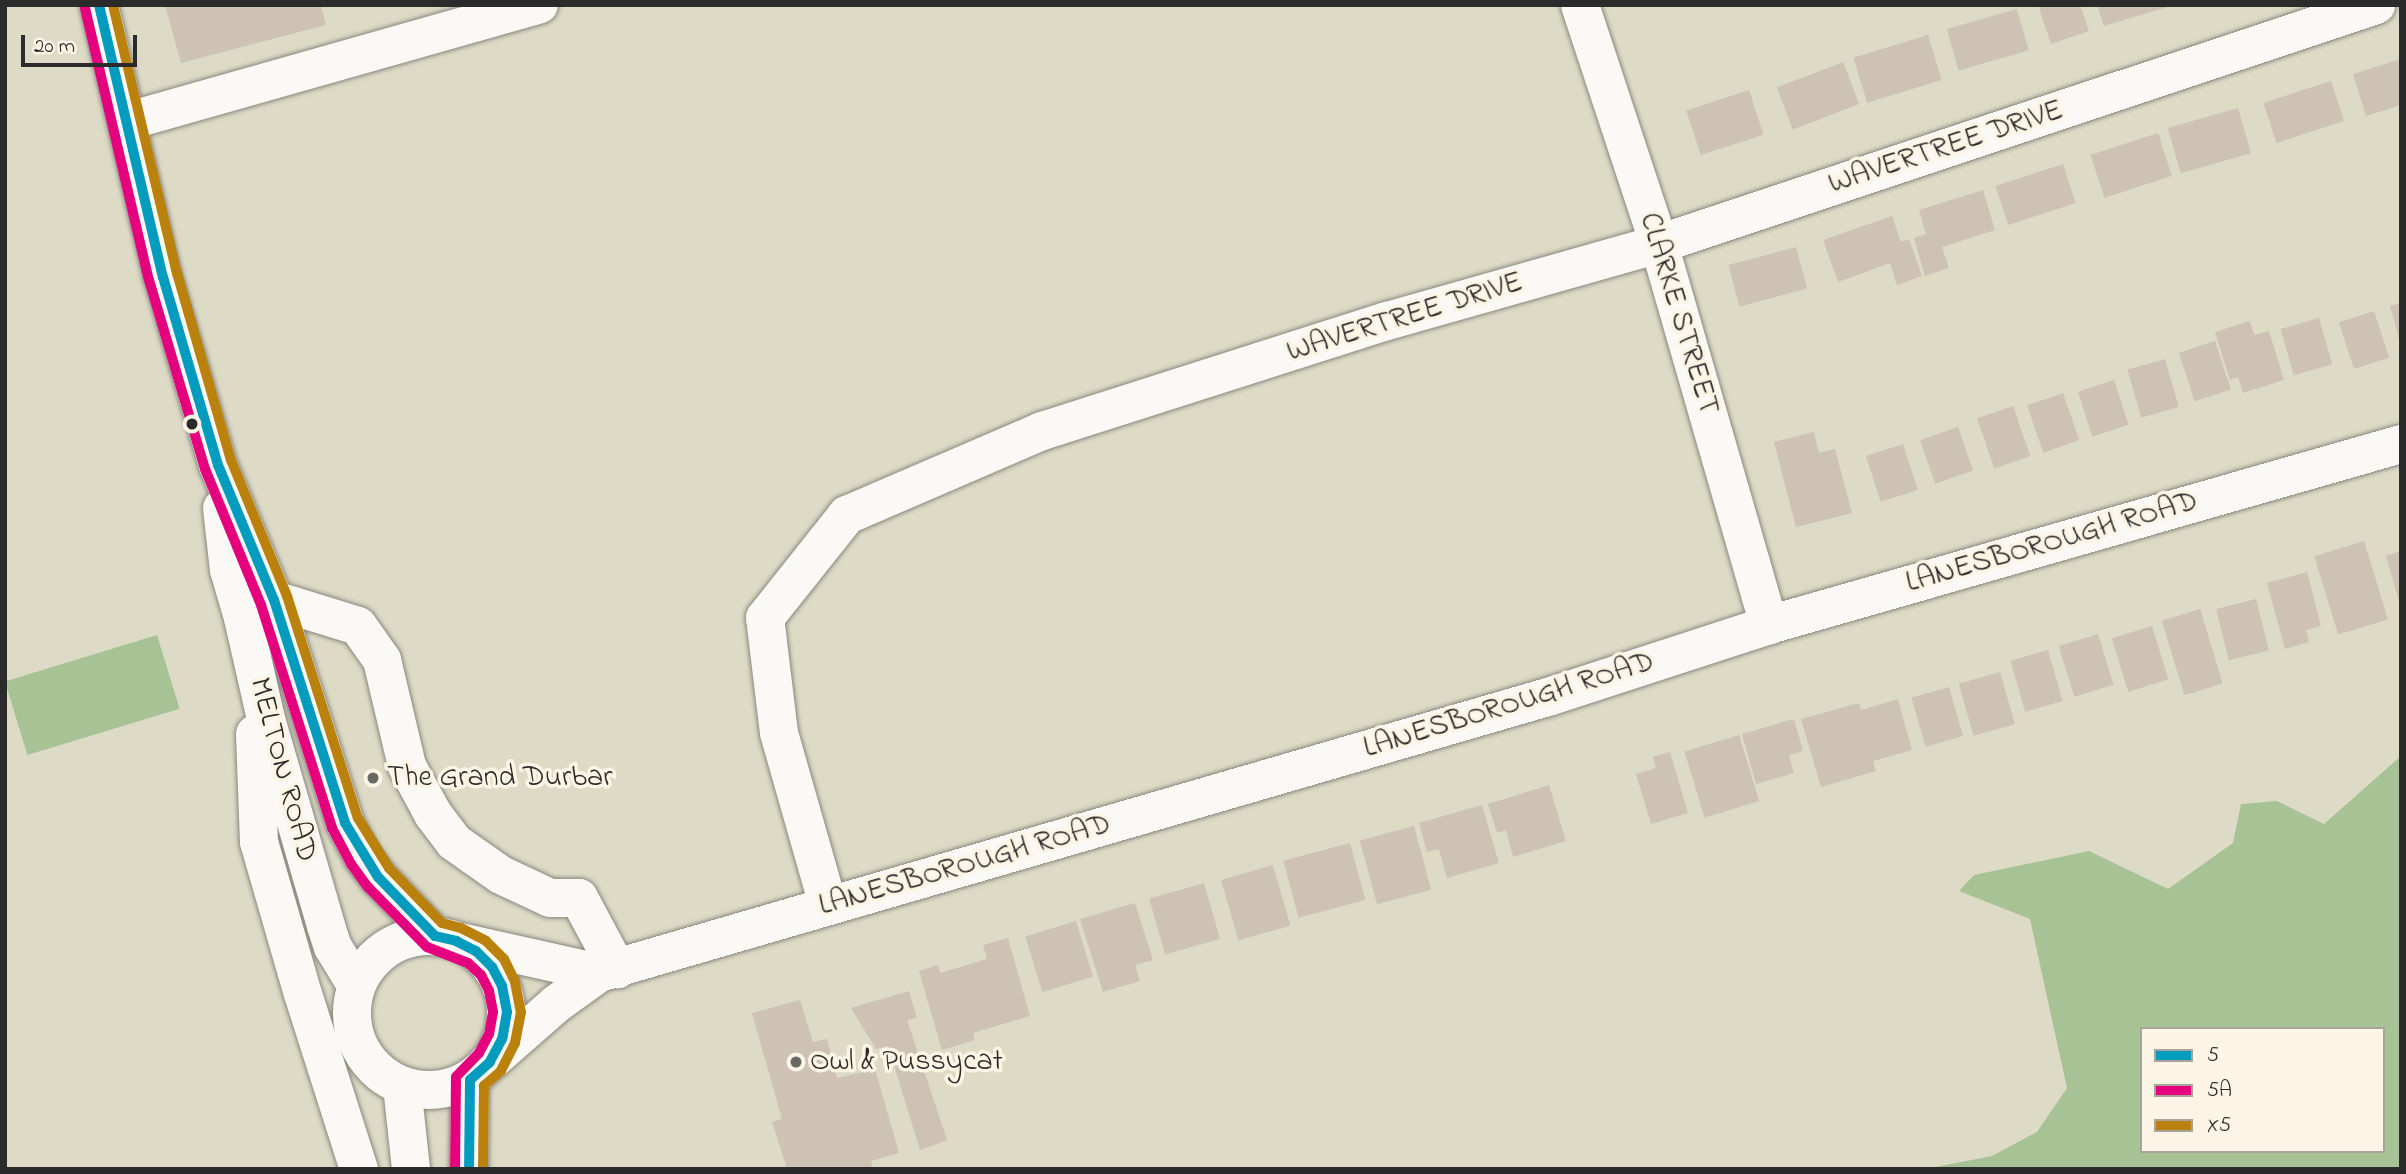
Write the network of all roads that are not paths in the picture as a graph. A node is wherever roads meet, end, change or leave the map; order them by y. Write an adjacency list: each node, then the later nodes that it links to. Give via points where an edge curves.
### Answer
1 (99, 5): 5 (street, MELTON ROAD)
2 (539, 5): 5 (street)
3 (1580, 5): 6 (street, CLARKE STREET)
4 (2375, 5): 6 (street, WAVERTREE DRIVE)
5 (128, 121): 8 (street, MELTON ROAD, via 163,277)
6 (1659, 244): 10 (street, CLARKE STREET); 12 (street, WAVERTREE DRIVE, via 1387,321 1042,431 847,515 765,618 779,733)
7 (2401, 444): 10 (street, LANESBOROUGH ROAD)
8 (218, 465): 9 (street, MELTON ROAD); 11 (street, MELTON ROAD, via 229,570)
9 (274, 600): 13 (street, MELTON ROAD, via 345,823 378,877); 14 (street, via 358,626 382,660 407,766 440,823 454,842 501,875 550,898 579,898)
10 (1769, 625): 12 (street, LANESBOROUGH ROAD, via 1548,697)
11 (255, 676): 15 (street, MELTON ROAD, via 326,926); 18 (street, via 259,842)
12 (828, 905): 14 (street, LANESBOROUGH ROAD)
13 (445, 938): 14 (street, LANESBOROUGH ROAD); 15 (street, via 410,938 390,946 369,964); 16 (street, via 476,951 502,986 507,1012 502,1039)
14 (608, 971): 16 (street, LANESBOROUGH ROAD, via 556,1004)
15 (356, 985): 17 (street, via 351,1009 354,1034 364,1056 381,1074)
16 (480, 1071): 17 (street, via 440,1089); 20 (street)
17 (402, 1086): 19 (street)
18 (359, 1169)
19 (411, 1169)
20 (468, 1169)

